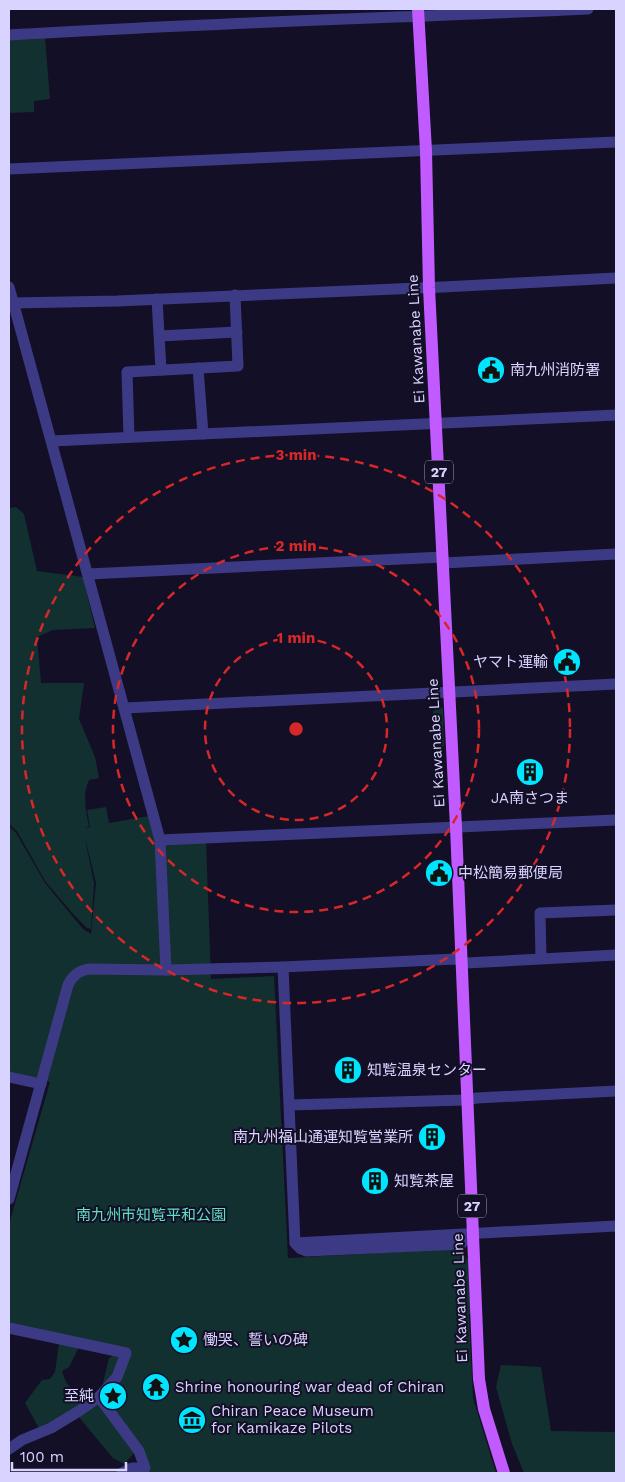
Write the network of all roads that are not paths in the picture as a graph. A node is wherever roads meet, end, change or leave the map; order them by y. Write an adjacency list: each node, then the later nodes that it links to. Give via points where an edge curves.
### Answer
1 (588, 9): 2 (street)
2 (418, 12): 3 (street); 5 (main road, Ei Kawanabe Line / 27)
3 (9, 34)
4 (616, 142): 5 (street)
5 (426, 151): 6 (street); 9 (main road, Ei Kawanabe Line / 27)
6 (9, 169)
7 (616, 278): 9 (street)
8 (9, 287): 12 (street)
9 (429, 288): 10 (street); 18 (main road, Ei Kawanabe Line / 27)
10 (235, 295): 11 (street); 13 (street)
11 (157, 299): 12 (street); 14 (street)
12 (13, 303): 21 (street)
13 (237, 332): 14 (street); 15 (street, via 238,366)
14 (160, 336): 16 (street)
15 (198, 368): 16 (street); 19 (street)
16 (161, 370): 20 (street, via 127,372)
17 (616, 415): 18 (street)
18 (437, 423): 19 (street); 23 (main road, Ei Kawanabe Line / 27)
19 (203, 434): 20 (street)
20 (129, 437): 21 (street)
21 (52, 441): 24 (street)
22 (616, 554): 23 (street)
23 (443, 560): 24 (street); 26 (main road, Ei Kawanabe Line / 27)
24 (88, 574): 27 (street)
25 (616, 684): 26 (street)
26 (450, 692): 27 (street); 29 (main road, Ei Kawanabe Line / 27)
27 (125, 708): 30 (street)
28 (616, 820): 29 (street)
29 (456, 827): 30 (street); 34 (main road, Ei Kawanabe Line / 27)
30 (160, 840): 36 (street)
31 (616, 910): 33 (street, via 540,913)
32 (616, 955): 33 (street)
33 (541, 958): 34 (street)
34 (462, 961): 35 (street); 40 (main road, Ei Kawanabe Line / 27)
35 (283, 967): 36 (street); 41 (street)
36 (166, 970): 38 (street, via 90,969 71,978)
37 (9, 1077): 38 (street)
38 (41, 1084): 42 (street)
39 (616, 1091): 40 (street)
40 (468, 1100): 41 (street); 44 (main road, Ei Kawanabe Line / 27)
41 (290, 1105): 44 (street, via 295,1243 306,1252 462,1244)
42 (9, 1199)
43 (616, 1226): 44 (street)
44 (473, 1232): 49 (main road, Ei Kawanabe Line / 27, via 481,1395)
45 (9, 1328): 46 (street, via 126,1354 117,1377)
46 (99, 1397): 47 (street, via 51,1428); 48 (street, via 139,1451 145,1468 132,1468)
47 (9, 1448)
48 (122, 1473)
49 (504, 1473)

